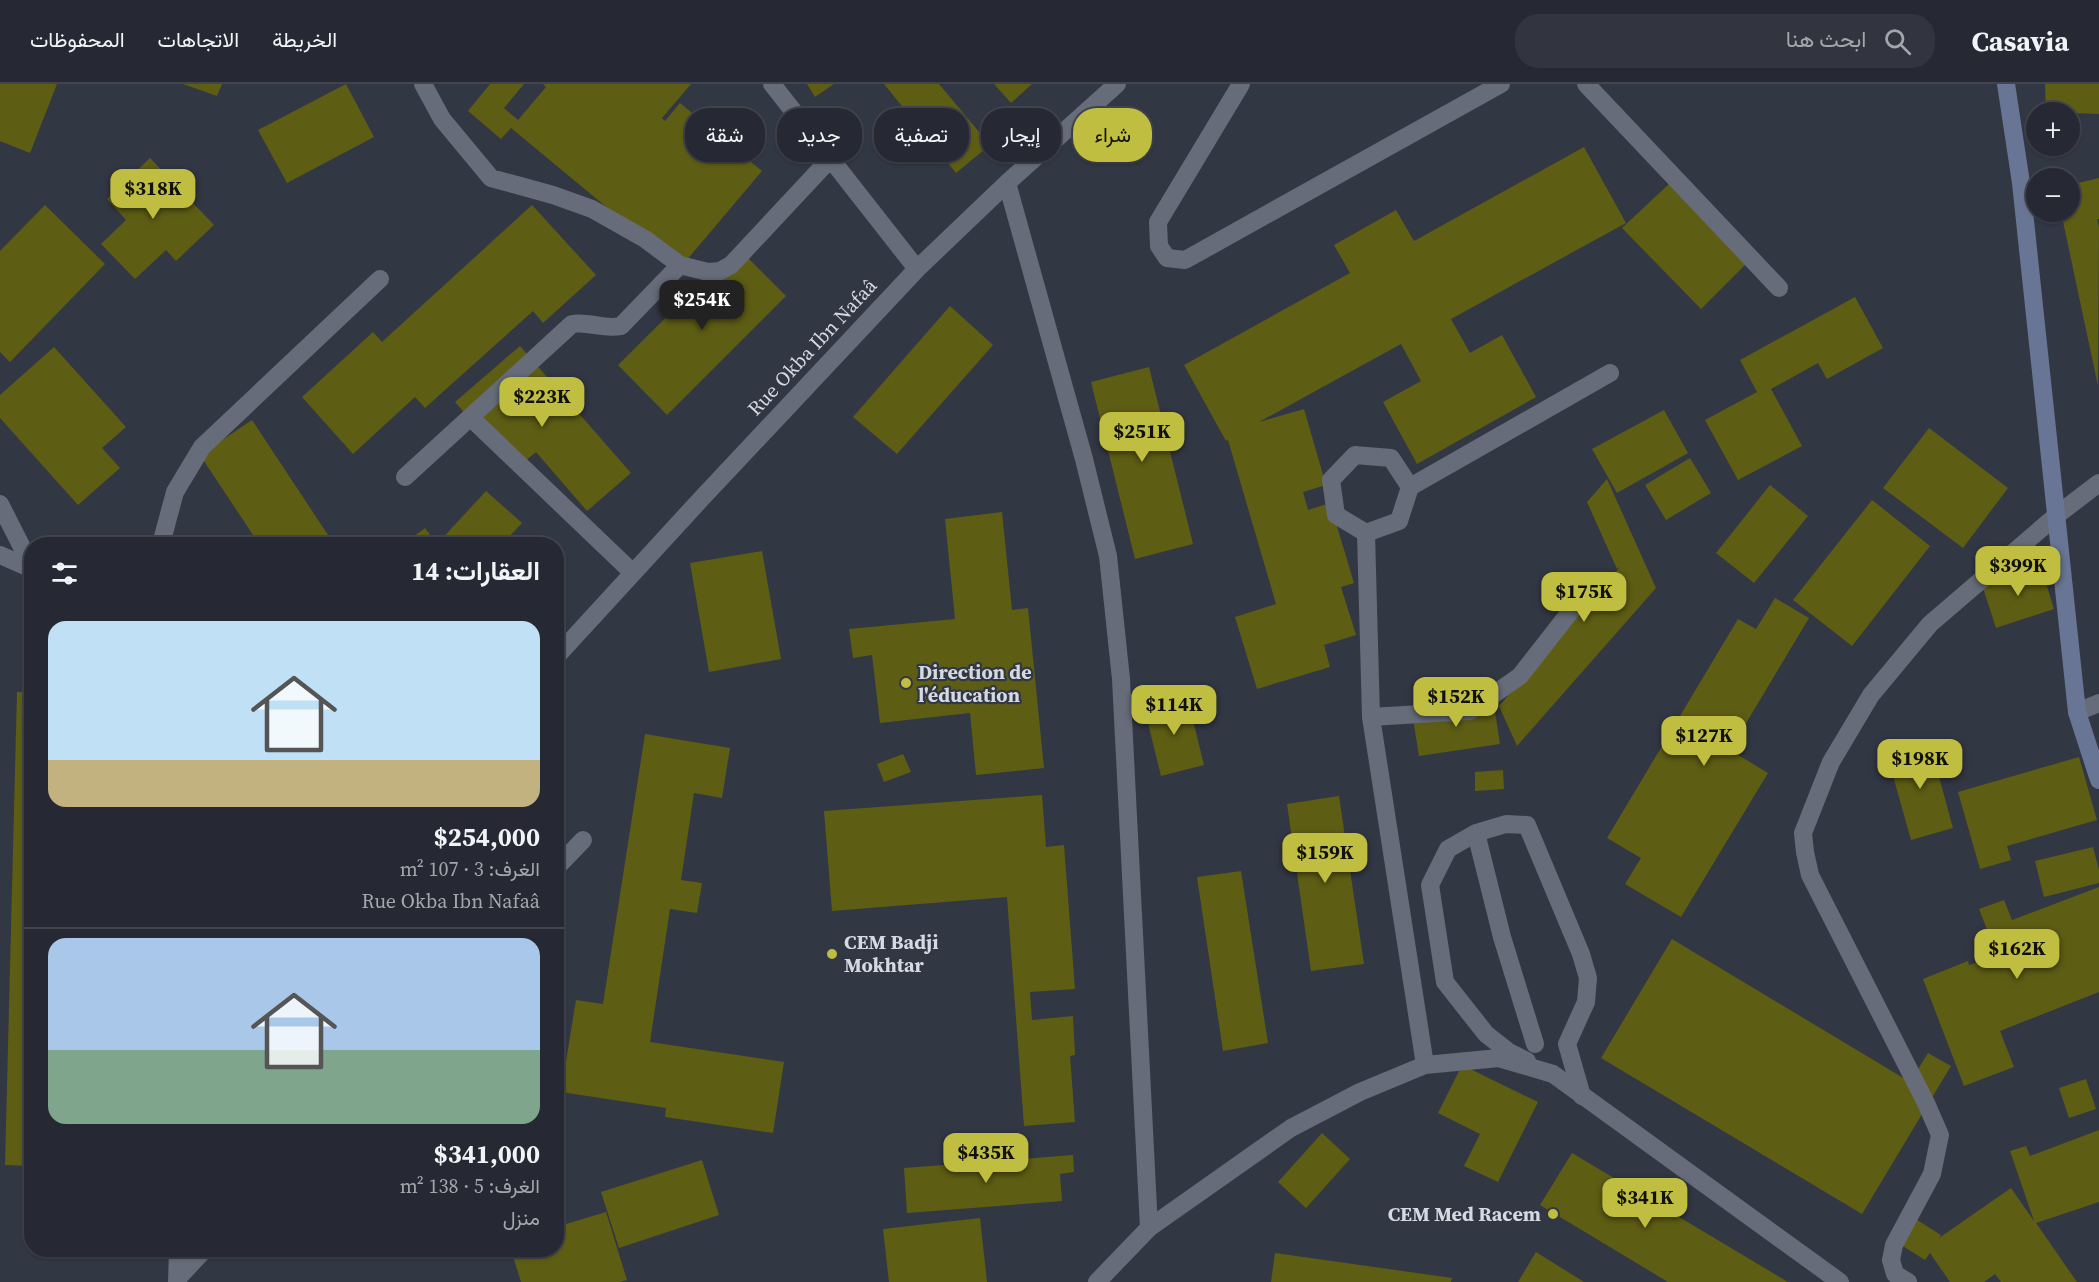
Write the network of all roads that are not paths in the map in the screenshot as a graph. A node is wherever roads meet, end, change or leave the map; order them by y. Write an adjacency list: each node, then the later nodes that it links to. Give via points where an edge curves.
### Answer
1 (423, 84): 12 (street, via 442,119 491,178 592,209 645,239)
2 (772, 84): 8 (street)
3 (1117, 84): 11 (street, Rue Okba Ibn Nafaâ)
4 (1241, 84): 5 (street, via 1158,222 1159,246 1167,258 1185,260)
5 (1501, 84)
6 (1586, 84): 15 (street)
7 (2006, 84): 22 (street, via 2021,183)
8 (791, 108)
9 (827, 162): 12 (street, via 731,265 708,272)
10 (832, 162): 13 (street)
11 (1007, 183): 13 (street, Rue Okba Ibn Nafaâ); 44 (street, via 1108,556 1121,679)
12 (680, 266): 17 (street, via 621,326 610,329 582,322 572,324)
13 (917, 269): 28 (street, Rue Okba Ibn Nafaâ)
14 (380, 279): 24 (street, via 202,447 175,492)
15 (1779, 288)
16 (1610, 373): 20 (street)
17 (470, 417): 18 (street); 28 (street)
18 (405, 477)
19 (2099, 483): 22 (street)
20 (1410, 487): 23 (street, via 1399,521); 23 (street, via 1391,458 1355,455 1347,463 1331,480 1336,515)
21 (0, 504): 25 (street)
22 (2057, 515): 32 (street); 50 (street, via 1930,624 1871,695 1831,762 1803,833 1810,875 1940,1135 1932,1174 1894,1245 1891,1260 1895,1274)
23 (1366, 533): 33 (street)
24 (164, 537)
25 (24, 552)
26 (0, 555): 27 (street)
27 (24, 565)
28 (633, 573): 30 (street, Rue Okba Ibn Nafaâ)
29 (1581, 598): 33 (street, via 1520,676 1470,711)
30 (564, 648)
31 (2099, 703): 32 (street)
32 (2077, 712): 34 (street)
33 (1371, 717): 41 (street)
34 (2099, 780)
35 (1476, 833): 38 (street, via 1502,938); 39 (street, via 1506,824 1527,825 1588,978 1586,1002); 40 (street, via 1448,849 1430,885 1445,982 1486,1034)
36 (583, 840): 37 (street)
37 (564, 860)
38 (1535, 1044): 39 (street); 40 (street)
39 (1567, 1044): 43 (street)
40 (1509, 1052): 42 (street)
41 (1425, 1065): 42 (street, via 1498,1058); 44 (street, via 1359,1092 1291,1128)
42 (1553, 1074): 43 (street)
43 (1582, 1096): 49 (street)
44 (1149, 1228): 48 (street)
45 (178, 1257): 47 (street)
46 (198, 1257): 47 (street)
47 (177, 1280)
48 (1097, 1282)
49 (1840, 1282)
50 (1908, 1282)

